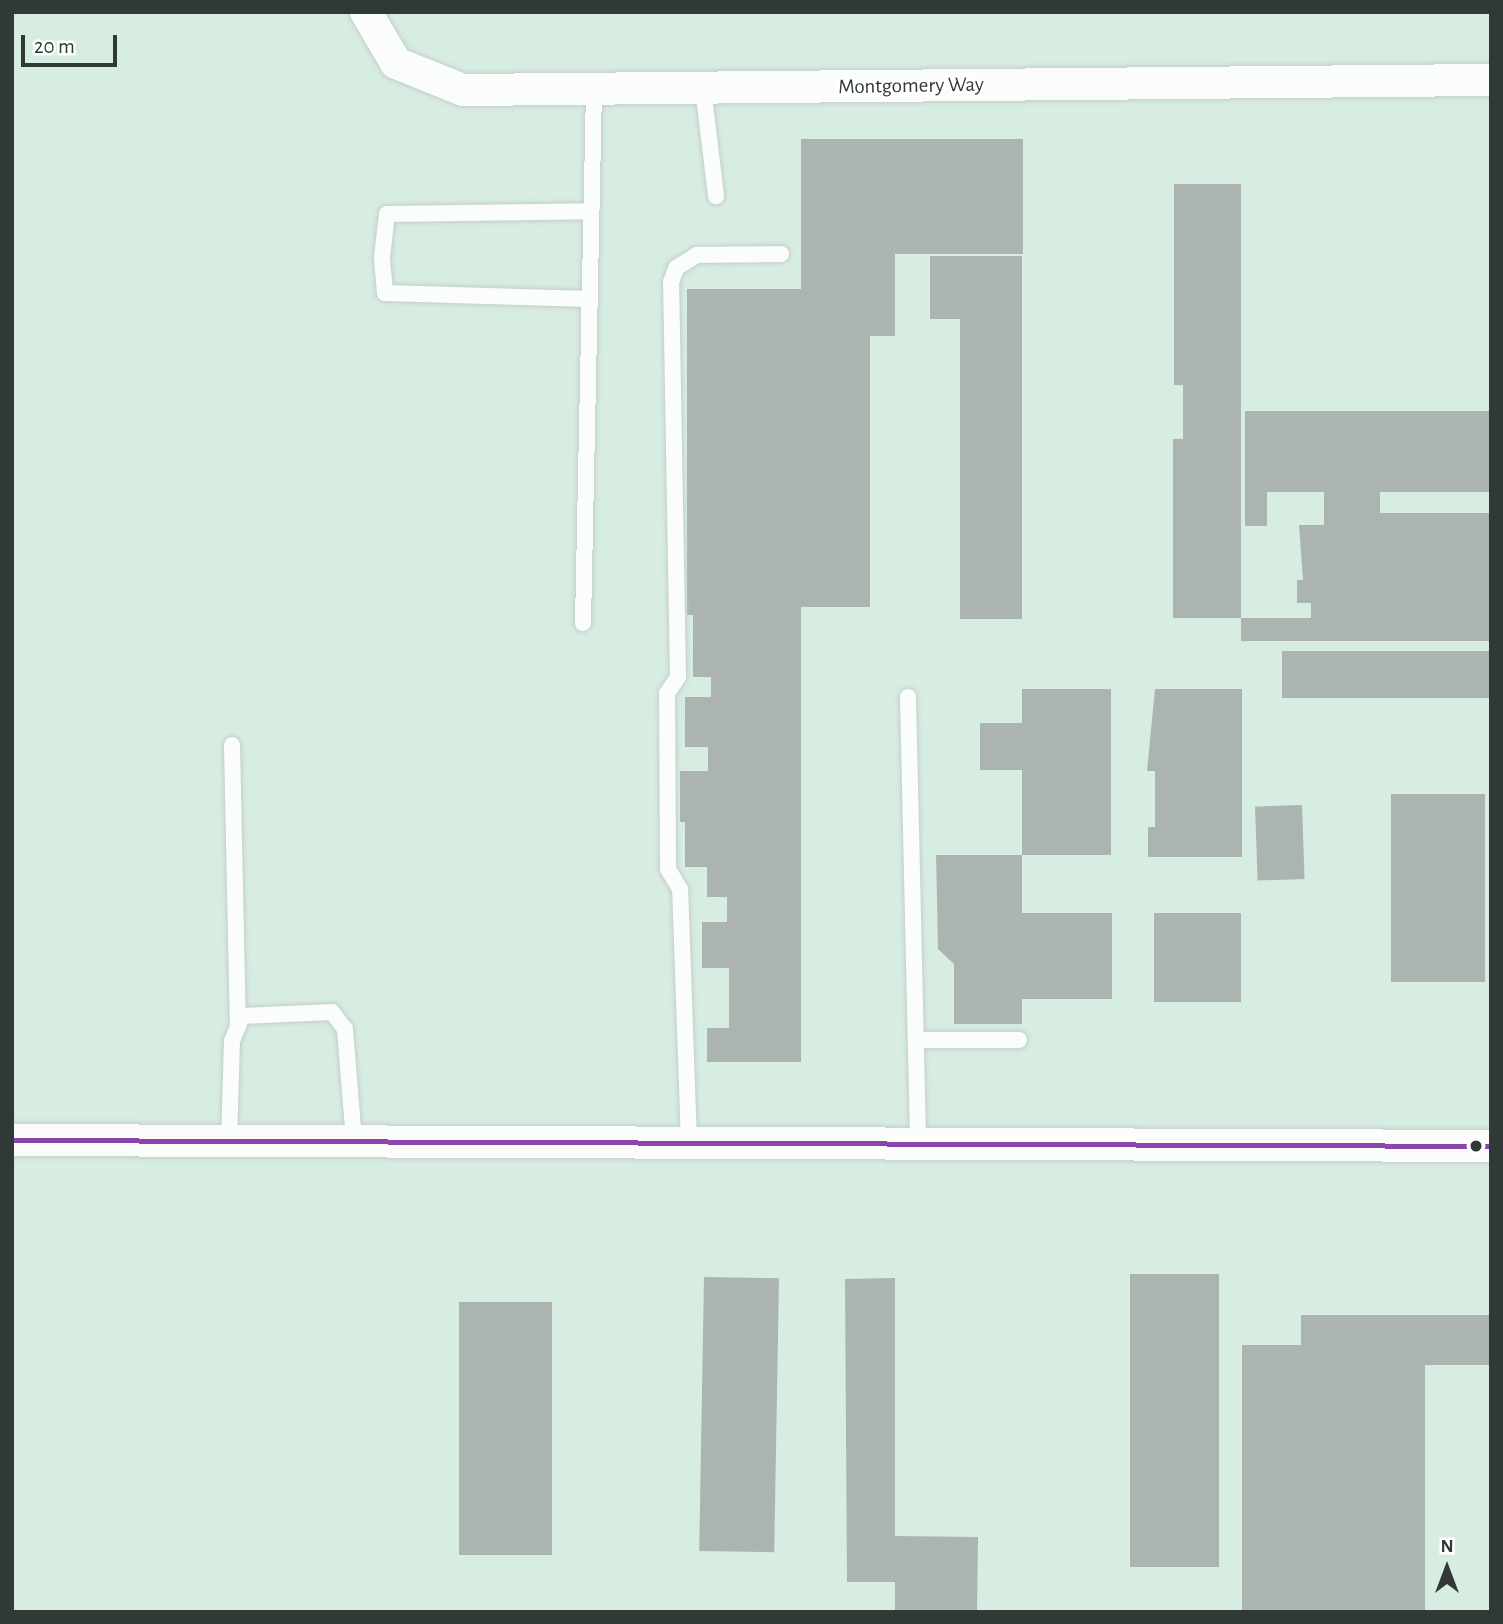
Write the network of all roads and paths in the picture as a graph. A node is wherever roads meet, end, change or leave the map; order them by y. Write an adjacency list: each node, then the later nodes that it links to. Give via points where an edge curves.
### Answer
1 (366, 12): 4 (street, Montgomery Way, via 396,63 463,90)
2 (1491, 80): 3 (street, Montgomery Way)
3 (703, 88): 4 (street, Montgomery Way); 5 (lane)
4 (594, 89): 6 (lane)
5 (716, 196)
6 (591, 211): 8 (lane); 8 (lane, via 387,214 382,257 385,293)
7 (781, 254): 18 (lane, via 697,255 676,268 671,282 678,677 667,693 668,869 680,889)
8 (589, 299): 9 (lane)
9 (583, 624)
10 (908, 697): 13 (lane)
11 (232, 745): 12 (lane)
12 (237, 1027): 16 (lane); 17 (lane, via 242,1016 332,1012 345,1029)
13 (916, 1040): 14 (lane); 19 (lane)
14 (1019, 1040)
15 (12, 1140): 16 (street)
16 (229, 1141): 17 (street)
17 (354, 1141): 18 (street)
18 (689, 1143): 19 (street)
19 (918, 1144): 20 (street)
20 (1491, 1146)

